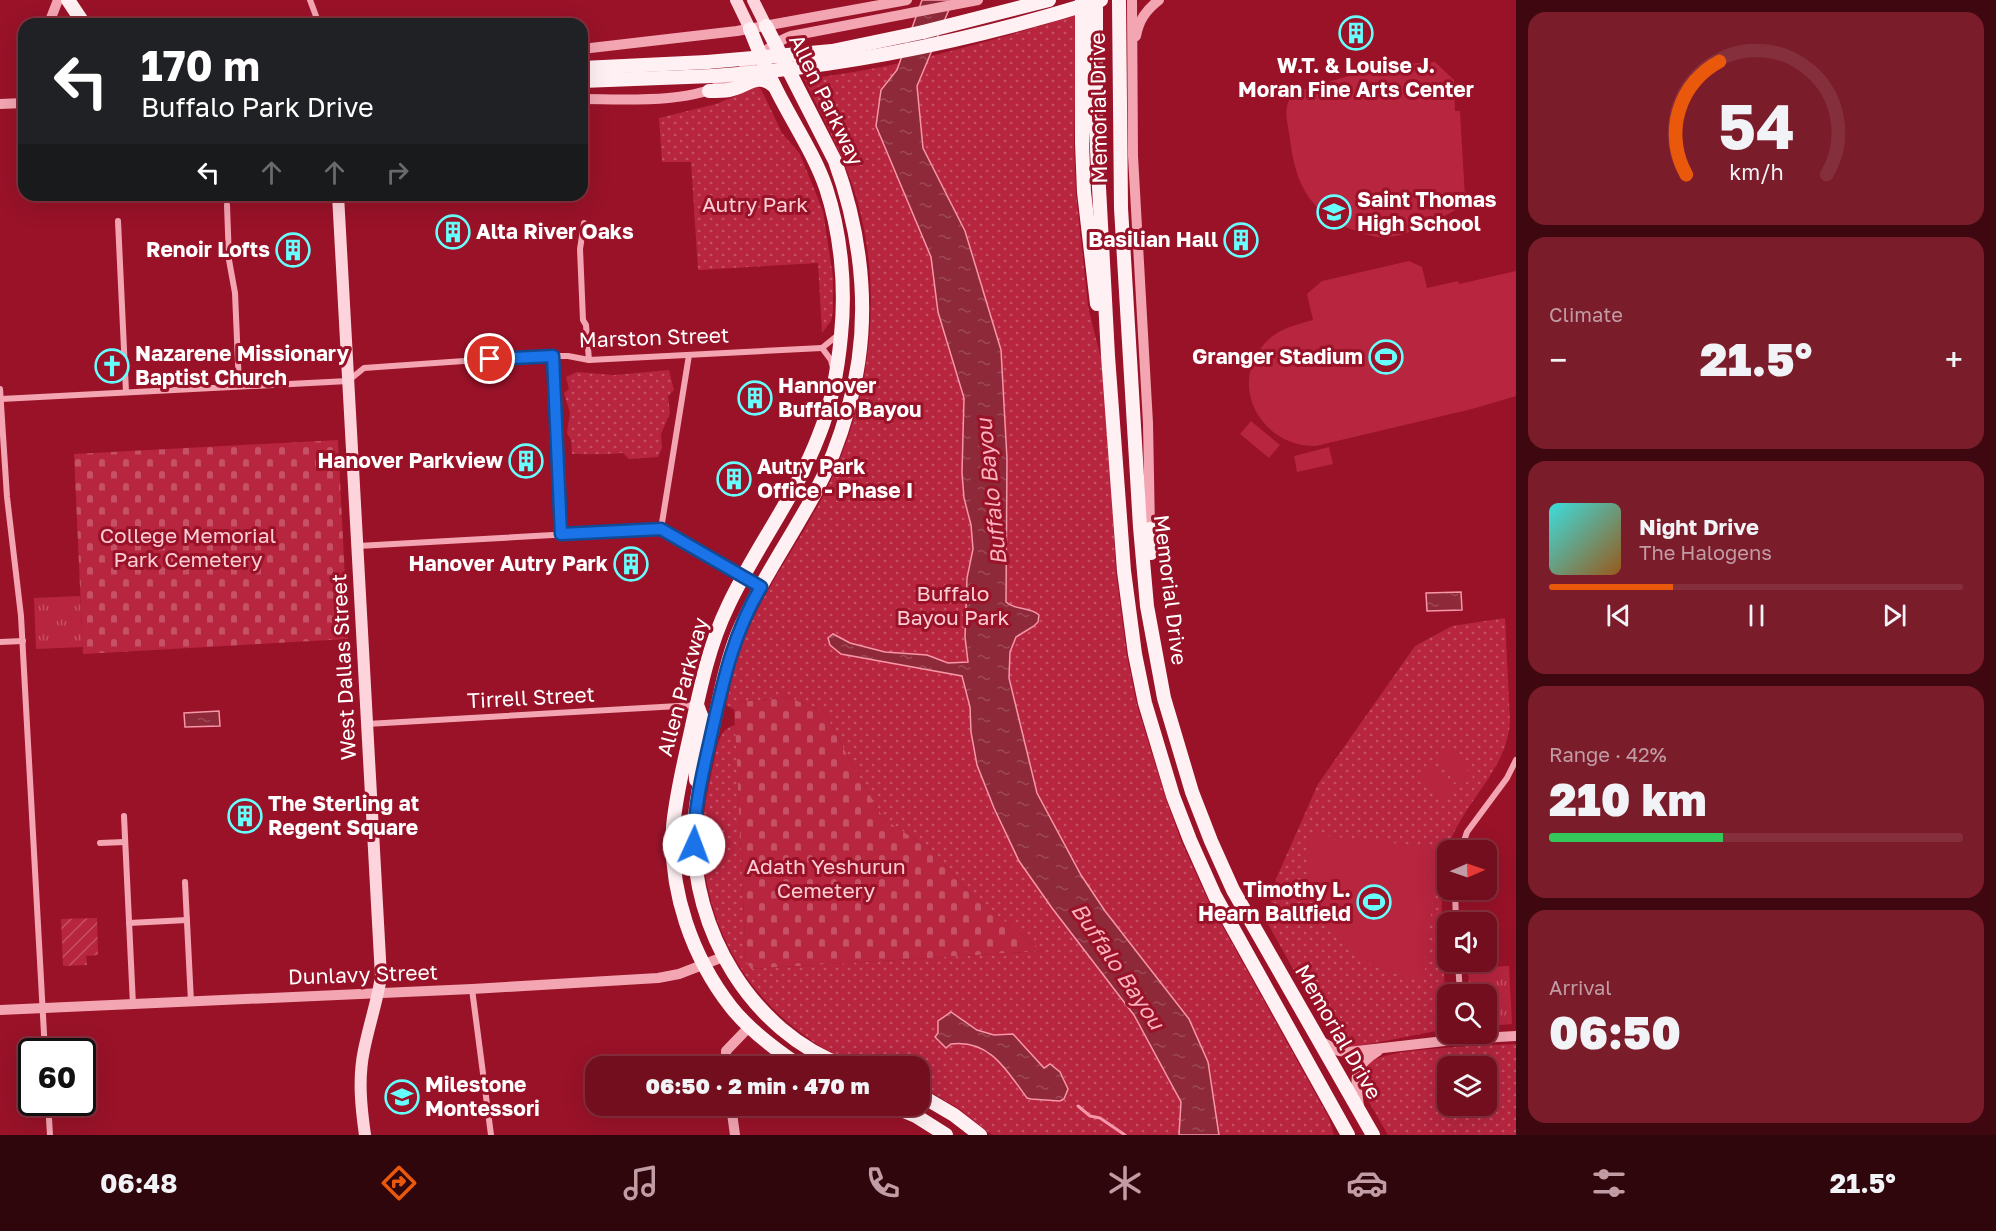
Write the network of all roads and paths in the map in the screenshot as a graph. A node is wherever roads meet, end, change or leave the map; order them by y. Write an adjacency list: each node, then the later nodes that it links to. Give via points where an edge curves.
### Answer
1 (58, 0): 13 (street)
2 (68, 0): 14 (main road)
3 (310, 0): 15 (street)
4 (736, 0): 17 (main road)
5 (753, 0): 16 (main road)
6 (907, 0): 16 (street)
7 (978, 0): 18 (street, via 790,36)
8 (1049, 0): 22 (main road, bridge, via 832,51)
9 (1083, 0): 37 (main road, via 1084,192 1100,330)
10 (1159, 0): 20 (street, via 1138,25)
11 (1125, 1): 20 (street); 51 (main road, Memorial Drive, via 1121,208 1140,527)
12 (1099, 4): 23 (main road, bridge, via 836,64 713,76); 37 (main road, Memorial Drive, via 1096,131)
13 (51, 18)
14 (80, 18)
15 (316, 18)
16 (766, 26): 17 (street); 18 (main road, Allen Parkway)
17 (750, 29): 19 (street); 21 (main road, Allen Parkway)
18 (775, 44): 21 (street); 50 (main road, Allen Parkway, via 843,181 857,239 863,307 862,342 839,439 815,493)
19 (588, 48)
20 (1132, 54): 46 (street)
21 (761, 55): 24 (main road, Allen Parkway); 25 (street)
22 (588, 68)
23 (588, 81)
24 (774, 86): 25 (main road, via 762,79 729,90); 33 (main road, Allen Parkway, via 814,161 830,203 841,275)
25 (709, 91): 26 (street)
26 (588, 99)
27 (18, 103): 28 (street)
28 (0, 104)
29 (338, 201): 40 (main road, West Dallas Street)
30 (226, 205): 41 (street)
31 (118, 221): 43 (street)
32 (584, 222): 38 (street, via 580,249)
33 (842, 333): 34 (street); 39 (main road, Allen Parkway)
34 (822, 348): 35 (street, Marston Street); 39 (street, via 831,360)
35 (689, 355): 38 (street, Marston Street); 45 (street)
36 (553, 356): 38 (street, Marston Street); 40 (street, Marston Street, via 364,368); 47 (street)
37 (1108, 356): 85 (main road, Memorial Drive, via 1128,614 1159,755 1215,896)
38 (589, 360)
39 (835, 379): 49 (main road, Allen Parkway, via 820,435 808,461)
40 (348, 381): 41 (street); 48 (main road, West Dallas Street)
41 (239, 386): 43 (street)
42 (0, 389): 44 (street)
43 (126, 392): 44 (street)
44 (1, 399): 52 (street)
45 (661, 529): 47 (street); 49 (street)
46 (1150, 529): 51 (main road)
47 (561, 534): 48 (street)
48 (357, 546): 55 (main road, West Dallas Street)
49 (743, 577): 50 (street); 54 (main road, Allen Parkway, via 713,642)
50 (761, 587): 57 (main road, Allen Parkway, via 729,658)
51 (1150, 627): 77 (main road, Memorial Drive, via 1164,698 1211,841 1233,890)
52 (23, 641): 53 (street); 71 (street)
53 (0, 642)
54 (697, 705): 55 (street, Tirrell Street); 57 (main road, via 703,721 695,758); 66 (main road, Allen Parkway, via 677,796 673,860 686,924)
55 (367, 724): 68 (main road, West Dallas Street)
56 (1516, 760): 59 (street)
57 (697, 800): 65 (main road, Allen Parkway, via 694,860 699,892)
58 (124, 816): 60 (street)
59 (1464, 840)
60 (125, 842): 61 (street); 64 (street)
61 (100, 843)
62 (185, 882): 63 (street)
63 (187, 920): 64 (street); 69 (street)
64 (129, 923): 70 (street)
65 (723, 957): 66 (street, Dunlavy Street); 82 (main road, Allen Parkway, via 748,994 784,1031)
66 (704, 966): 67 (street, Dunlavy Street, via 658,978); 73 (main road, Allen Parkway, via 732,1008)
67 (472, 989): 68 (street, Dunlavy Street); 91 (street)
68 (379, 993): 69 (street, Dunlavy Street); 90 (main road, West Dallas Street, via 360,1076)
69 (191, 1002): 70 (street, Dunlavy Street)
70 (133, 1005): 71 (street, Dunlavy Street)
71 (43, 1008): 72 (street, Dunlavy Street); 76 (street)
72 (0, 1010)
73 (750, 1026): 80 (street, via 726,1051); 81 (main road, Allen Parkway)
74 (1497, 1036): 75 (street)
75 (1516, 1036)
76 (44, 1038)
77 (1318, 1040): 79 (street, via 1339,1051); 84 (main road, Memorial Drive)
78 (1437, 1040): 79 (street)
79 (1382, 1049): 84 (street, via 1358,1069 1355,1080)
80 (726, 1056)
81 (786, 1056)
82 (823, 1056)
83 (930, 1101): 94 (main road)
84 (1359, 1110): 97 (main road, Memorial Drive)
85 (1336, 1115): 95 (main road); 96 (main road, Memorial Drive)
86 (49, 1116): 89 (street)
87 (732, 1116): 92 (street)
88 (916, 1116): 93 (main road)
89 (50, 1135)
90 (365, 1135)
91 (490, 1135)
92 (735, 1135)
93 (946, 1135)
94 (980, 1135)
95 (1342, 1135)
96 (1348, 1135)
97 (1373, 1135)

